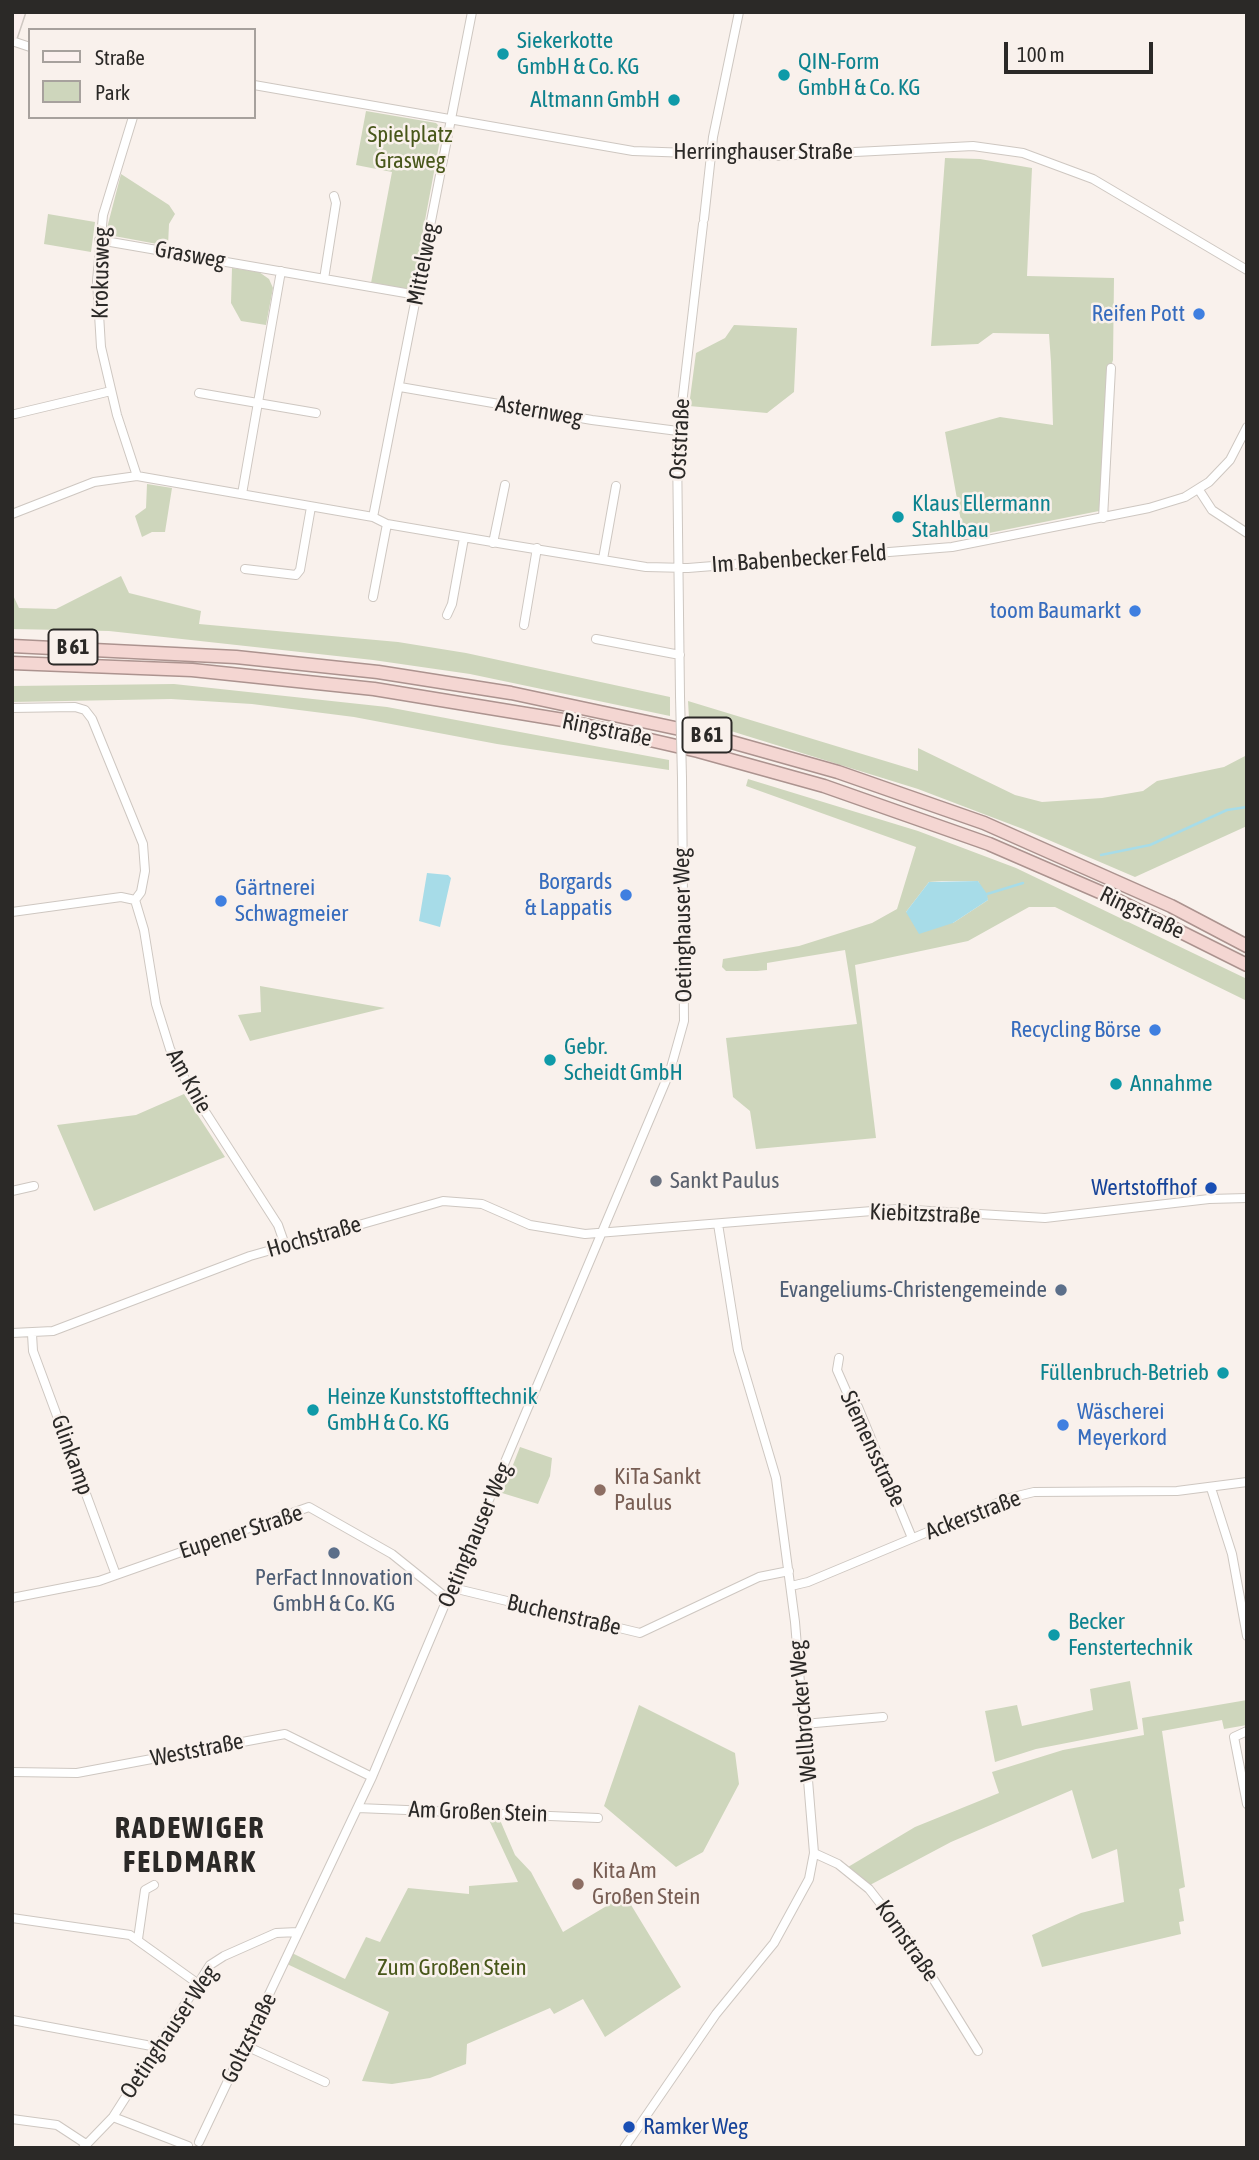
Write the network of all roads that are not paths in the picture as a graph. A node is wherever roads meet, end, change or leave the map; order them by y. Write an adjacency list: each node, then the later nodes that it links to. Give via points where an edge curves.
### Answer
1 (20, 12): 4 (main road)
2 (472, 12): 8 (street, Mittelweg)
3 (739, 12): 9 (street, Oststraße)
4 (12, 39): 5 (street)
5 (28, 46)
6 (256, 85): 8 (street, Herringhauser Straße)
7 (132, 119): 11 (street, Krokusweg)
8 (453, 120): 9 (street, Herringhauser Straße, via 633,151); 15 (street, Mittelweg)
9 (711, 156): 12 (street, Herringhauser Straße, via 973,146 1023,153 1085,175); 24 (street, Oststraße)
10 (334, 196): 14 (street)
11 (99, 240): 13 (street, Grasweg); 18 (street, Krokusweg, via 101,347)
12 (1247, 270)
13 (281, 271): 14 (street, Grasweg); 20 (street)
14 (324, 279): 15 (street, Grasweg)
15 (417, 295): 17 (street, Mittelweg)
16 (1111, 368): 33 (street)
17 (400, 387): 24 (street, Asternweg); 32 (street, Mittelweg)
18 (111, 391): 22 (street); 25 (street, Krokusweg)
19 (199, 393): 20 (street)
20 (258, 402): 21 (street); 29 (street)
21 (316, 413)
22 (15, 414)
23 (1247, 427): 28 (street, Im Babenbecker Feld, via 1230,460)
24 (678, 431): 40 (street, Oststraße)
25 (136, 476): 29 (street, Im Babenbecker Feld); 31 (street, Im Babenbecker Feld, via 94,482)
26 (505, 485): 37 (street)
27 (616, 486): 39 (street)
28 (1199, 490): 33 (street, Im Babenbecker Feld, via 1172,502); 35 (street, via 1212,510)
29 (242, 494): 30 (street, Im Babenbecker Feld)
30 (311, 507): 32 (street, Im Babenbecker Feld); 41 (street, via 296,576)
31 (12, 514)
32 (373, 517): 34 (street, Im Babenbecker Feld)
33 (1103, 519): 40 (street, Im Babenbecker Feld, via 952,547)
34 (387, 524): 36 (street, Im Babenbecker Feld); 42 (street)
35 (1247, 533)
36 (464, 538): 37 (street, Im Babenbecker Feld); 43 (street)
37 (493, 543): 38 (street, Im Babenbecker Feld)
38 (537, 548): 39 (street, Im Babenbecker Feld); 44 (street)
39 (603, 559): 40 (street, Im Babenbecker Feld)
40 (678, 568): 47 (street, Oststraße)
41 (246, 569)
42 (373, 597)
43 (447, 615)
44 (524, 625)
45 (596, 639): 47 (street)
46 (12, 646): 53 (highway, Ringstraße / B 61, via 236,657 378,672 511,693 703,734 838,772 984,823)
47 (680, 655): 49 (street, Oststraße)
48 (12, 663): 54 (highway, Ringstraße / B 61, via 192,670 374,689 551,718 698,751 836,790 989,844 1109,896)
49 (680, 696): 59 (street, Oetinghauser Weg, bridge, via 684,1021 670,1071)
50 (12, 708): 51 (street, via 75,707 92,719 143,844 145,871)
51 (135, 900): 52 (street, via 121,897); 60 (street, Am Knie, via 170,1049 278,1225)
52 (12, 912)
53 (1247, 946)
54 (1247, 965)
55 (34, 1186): 56 (street)
56 (12, 1191)
57 (1247, 1198): 58 (street, Kiebitzstraße, via 1045,1218 897,1209)
58 (718, 1224): 59 (street, Kiebitzstraße); 67 (street, Wellbrocker Weg, via 738,1350 776,1478)
59 (602, 1234): 60 (street, Hochstraße, via 559,1232 482,1204 443,1201); 70 (street, Oetinghauser Weg)
60 (285, 1245): 62 (street, Hochstraße, via 52,1331)
61 (12, 1331): 62 (street, Hochstraße)
62 (32, 1334): 68 (street, Glinkamp, via 33,1351)
63 (839, 1358): 66 (street, Siemensstraße, via 837,1370 858,1407)
64 (1247, 1482): 65 (street, Ackerstraße)
65 (1211, 1488): 66 (street, Ackerstraße, via 1034,1492); 73 (street, via 1232,1554)
66 (912, 1538): 69 (street, Ackerstraße)
67 (789, 1571): 69 (street, Wellbrocker Weg); 70 (street, Buchenstraße, via 759,1577 640,1633)
68 (116, 1575): 71 (street, Eupener Straße); 72 (street, Eupener Straße, via 309,1507 392,1554)
69 (791, 1586): 75 (street, Wellbrocker Weg)
70 (453, 1588): 72 (street, Oetinghauser Weg)
71 (12, 1598)
72 (448, 1600): 78 (street, Oetinghauser Weg)
73 (1247, 1636)
74 (883, 1717): 75 (street)
75 (804, 1724): 82 (street, Wellbrocker Weg)
76 (1247, 1731): 79 (street, via 1234,1737)
77 (12, 1772): 78 (street, Weststraße, via 78,1773 285,1734)
78 (372, 1777): 80 (street, Oetinghauser Weg)
79 (1247, 1804)
80 (358, 1808): 81 (street, Am Großen Stein); 85 (street, Oetinghauser Weg)
81 (598, 1818)
82 (814, 1853): 91 (street, Kornstraße, via 838,1864 869,1889 909,1940); 98 (street, Wellbrocker Weg, via 809,1879 774,1942 716,2014)
83 (154, 1885): 86 (street, via 145,1890)
84 (12, 1918): 86 (street)
85 (298, 1932): 87 (street, Oetinghauser Weg, via 276,1933 224,1956 209,1965); 89 (street, Goltzstraße)
86 (138, 1939): 87 (street)
87 (197, 1983): 90 (street, Oetinghauser Weg)
88 (12, 2020): 90 (street)
89 (246, 2046): 92 (street); 95 (street, Goltzstraße)
90 (157, 2047): 93 (street, Oetinghauser Weg)
91 (978, 2051)
92 (325, 2082)
93 (113, 2117): 96 (street, Oetinghauser Weg); 97 (street)
94 (12, 2119): 96 (street, via 57,2125)
95 (201, 2145): 97 (street, Goltzstraße, via 192,2142)
96 (85, 2146)
97 (188, 2147)
98 (624, 2148)

